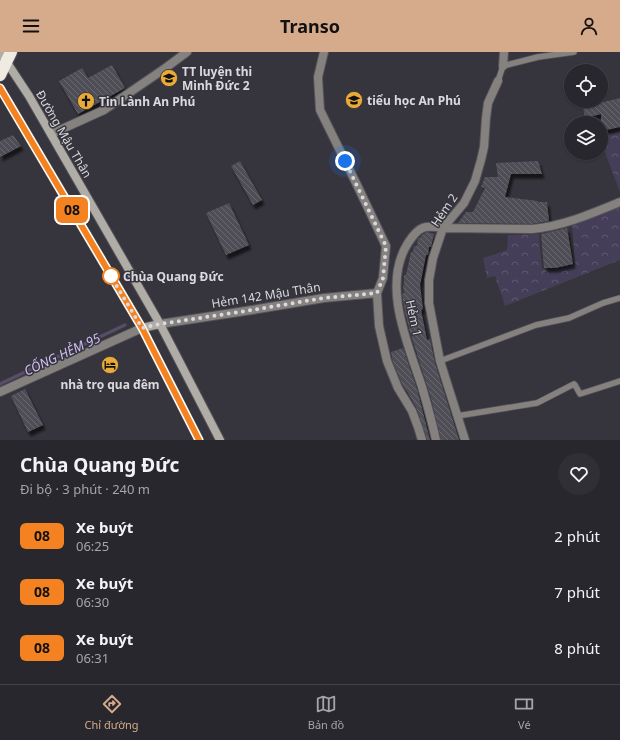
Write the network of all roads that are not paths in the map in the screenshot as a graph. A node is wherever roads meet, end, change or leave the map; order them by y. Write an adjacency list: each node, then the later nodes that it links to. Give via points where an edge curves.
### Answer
1 (187, 52): 10 (street, via 104,110)
2 (324, 52): 13 (street, via 318,77 320,110 386,246 383,278)
3 (504, 52): 6 (street)
4 (574, 52): 6 (lane, via 538,57)
5 (6, 55): 7 (highway); 10 (main road, Đường Mậu Thân)
6 (504, 66): 8 (lane, Hẻm 2)
7 (0, 75)
8 (498, 81): 12 (street, Hẻm 2, via 488,103 484,147 475,181 464,203)
9 (0, 88): 16 (main road)
10 (51, 134): 15 (main road, Đường Mậu Thân)
11 (620, 202): 12 (street, Hẻm 1, via 586,216 545,228)
12 (443, 228): 17 (street, Hẻm 2, via 429,280 429,303); 24 (street, Hẻm 1, via 424,227 411,237 401,255 396,282 403,332)
13 (377, 293): 15 (street, Hẻm 142 Mậu Thân, via 324,298); 23 (street, via 379,326 387,361 398,388 412,411)
14 (620, 298): 17 (lane, via 569,318 536,325)
15 (160, 324): 16 (main road); 22 (main road, Đường Mậu Thân)
16 (142, 328): 19 (street); 21 (main road)
17 (440, 361): 20 (street, Hẻm 2)
18 (620, 381): 20 (lane, via 580,394 574,384 537,403)
19 (0, 392)
20 (457, 416): 25 (street, Hẻm 2)
21 (199, 440)
22 (220, 440)
23 (422, 440)
24 (436, 440)
25 (465, 440)

